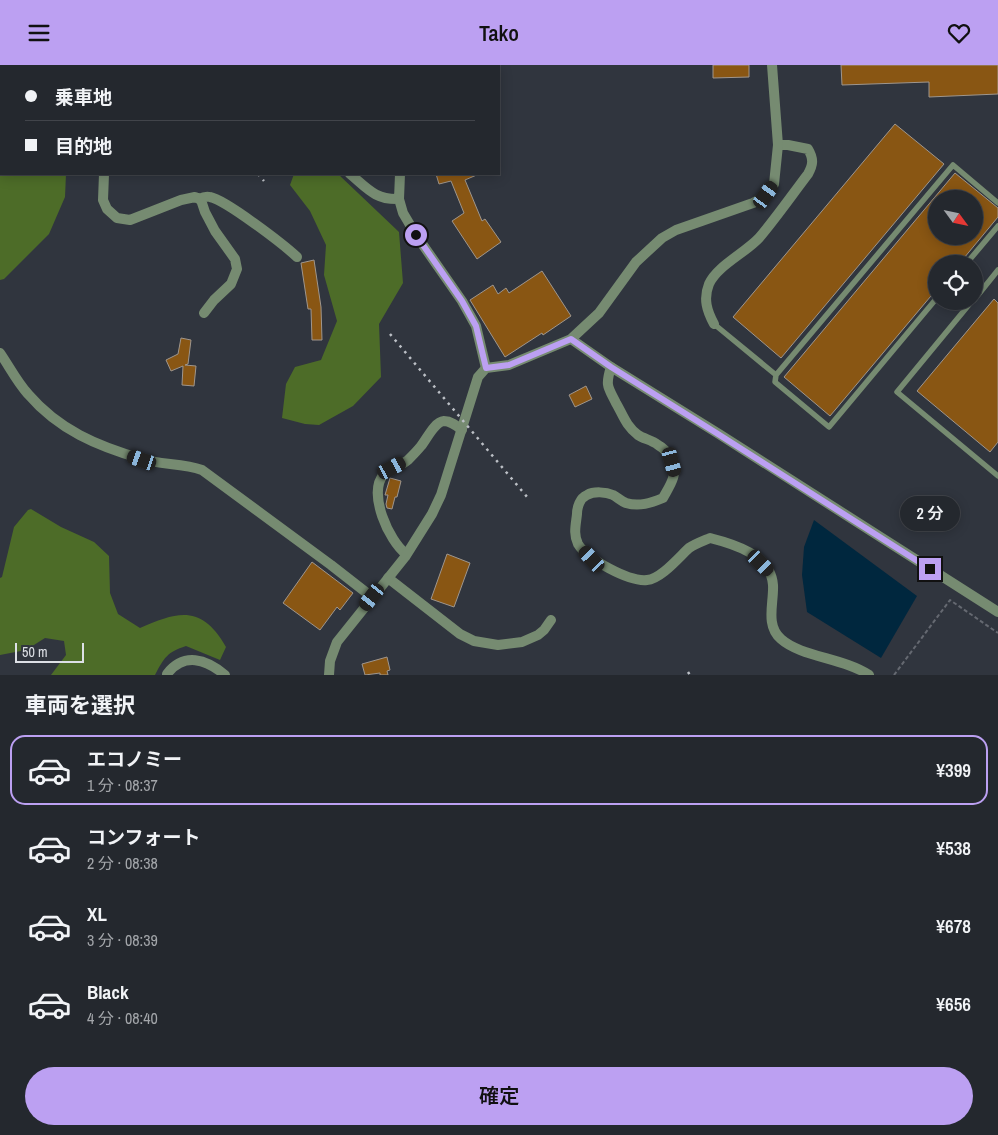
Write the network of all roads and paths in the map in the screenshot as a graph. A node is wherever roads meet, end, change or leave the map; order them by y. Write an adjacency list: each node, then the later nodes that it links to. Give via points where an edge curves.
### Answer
1 (772, 65): 2 (street)
2 (778, 145): 17 (street, via 808,149 813,165 758,239 714,275 708,285 706,299); 18 (street, via 774,184 766,195 753,203 662,237 636,262 599,313)
3 (104, 175): 6 (street, via 103,200 117,219 130,220 181,200)
4 (351, 175): 7 (street, via 377,195)
5 (400, 175): 7 (street)
6 (199, 199): 11 (street, via 212,197 224,204); 16 (street, via 215,231 235,259 237,269 232,284)
7 (399, 199): 21 (street, via 408,223 476,326)
8 (998, 203): 22 (lane, via 953,165)
9 (998, 226): 10 (lane)
10 (974, 255)
11 (297, 257)
12 (998, 270): 13 (lane)
13 (983, 288)
14 (928, 309): 22 (lane, via 829,427 775,383)
15 (965, 310): 24 (lane, via 897,392)
16 (204, 313)
17 (714, 325): 22 (lane)
18 (571, 339): 20 (street); 21 (street, via 509,365)
19 (1, 358): 27 (street, via 27,393 73,433 142,460 202,470)
20 (611, 367): 28 (street); 34 (street, via 607,387 621,415 639,435 666,451 673,467 673,477 663,498 648,504 626,503 607,493 586,495 578,505 574,533 578,544 592,559 612,570 648,580 662,573 691,547 710,539 744,549 770,571 773,584 771,620 780,638 790,646 834,659)
21 (486, 368): 23 (street, via 478,377)
22 (776, 375)
23 (462, 430): 25 (street, via 441,495); 25 (street, via 452,423 438,423 416,452 384,474 380,482 381,516 398,547)
24 (998, 476)
25 (406, 554): 26 (street)
26 (388, 578): 27 (street); 29 (street, via 441,620 474,641 498,645 522,642 538,635)
27 (372, 597): 33 (street, via 338,642 330,661)
28 (998, 612)
29 (551, 620)
30 (998, 633): 35 (path, via 950,601)
31 (167, 675): 32 (street, via 172,667 191,659 209,664)
32 (225, 675)
33 (329, 675)
34 (868, 675)
35 (894, 675)

